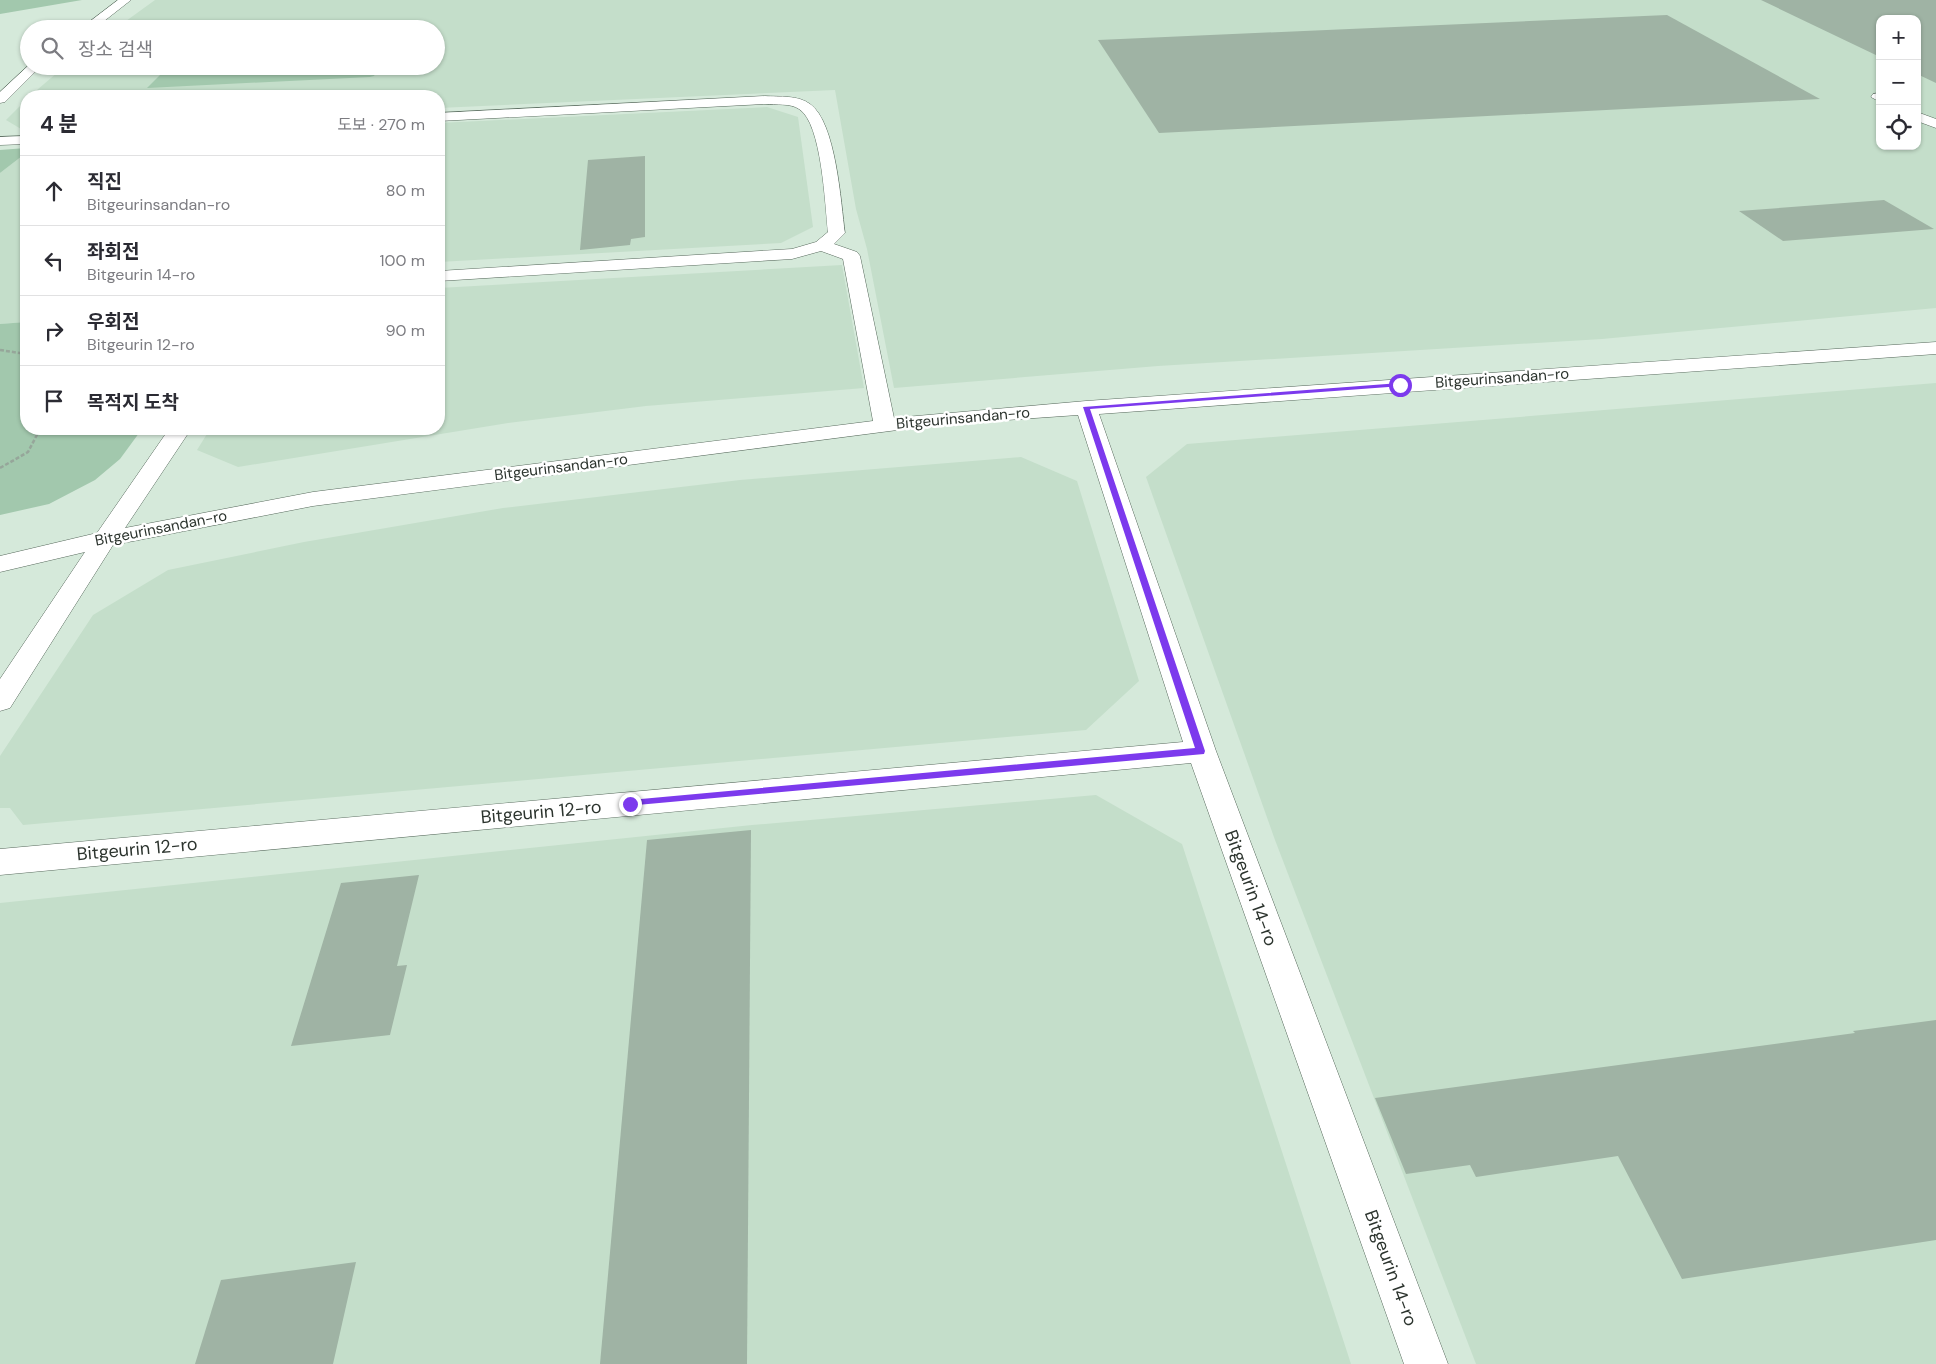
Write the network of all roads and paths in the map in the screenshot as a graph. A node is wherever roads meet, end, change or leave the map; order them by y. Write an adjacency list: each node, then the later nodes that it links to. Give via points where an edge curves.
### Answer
1 (124, 0): 2 (street)
2 (98, 20)
3 (20, 69): 4 (street)
4 (8, 70)
5 (25, 75): 6 (street)
6 (0, 99)
7 (445, 117): 12 (street, via 792,101 808,108 822,130 837,233)
8 (1921, 118): 9 (street)
9 (1936, 124)
10 (20, 140): 11 (street)
11 (0, 141)
12 (822, 246): 13 (street, via 792,254); 18 (street, via 851,256)
13 (445, 276)
14 (1936, 348): 17 (street, Bitgeurinsandan-ro)
15 (0, 350): 16 (path)
16 (20, 353)
17 (1086, 407): 18 (street, Bitgeurinsandan-ro); 25 (street, Bitgeurin 14-ro)
18 (885, 426): 22 (street, Bitgeurinsandan-ro, via 313,499)
19 (37, 435): 21 (path, via 28,452)
20 (176, 435): 22 (street)
21 (0, 468)
22 (104, 539): 23 (street, Bitgeurinsandan-ro); 24 (street)
23 (0, 564)
24 (0, 701)
25 (1200, 751): 26 (street, Bitgeurin 12-ro); 27 (street, Bitgeurin 14-ro)
26 (0, 862)
27 (1426, 1364)

